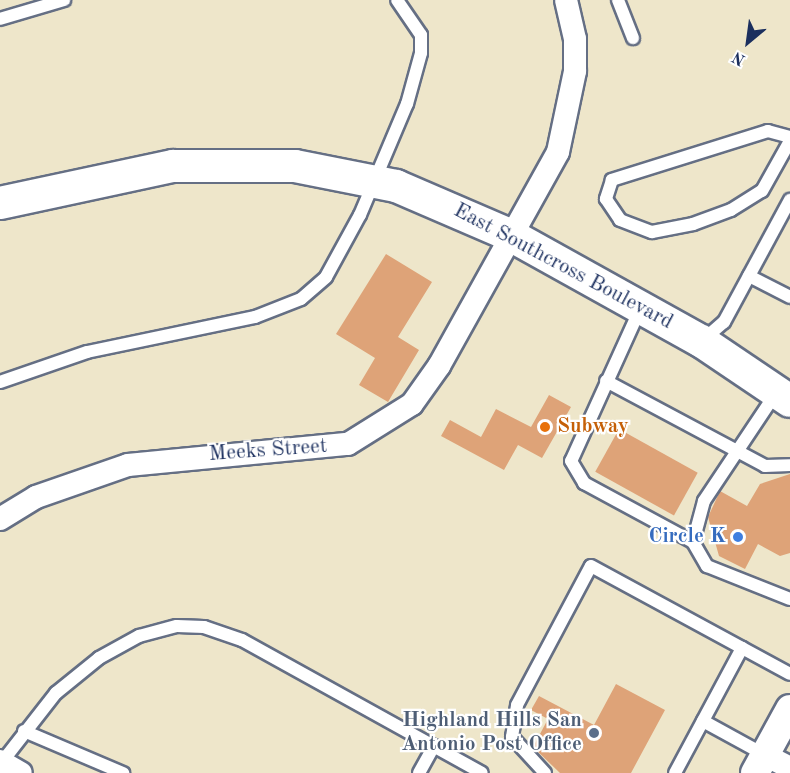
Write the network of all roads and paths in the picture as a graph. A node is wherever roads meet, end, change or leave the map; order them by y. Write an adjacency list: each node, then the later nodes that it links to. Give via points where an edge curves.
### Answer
1 (64, 0): 5 (lane)
2 (397, 0): 8 (lane, via 420,35 421,53)
3 (566, 0): 11 (street, Meeks Street, via 575,39 570,111 545,181)
4 (618, 0): 6 (lane)
5 (0, 19)
6 (633, 38)
7 (790, 139): 7 (lane, via 762,191 731,210 693,224 652,232 620,220 606,199 612,180 768,131)
8 (374, 182): 10 (main road, East Southcross Boulevard, via 295,166 173,166); 11 (main road, East Southcross Boulevard, via 456,208); 17 (lane, via 326,277 301,299 255,318 87,352)
9 (790, 200): 12 (lane)
10 (0, 203)
11 (512, 236): 14 (main road, East Southcross Boulevard); 21 (street, Meeks Street, via 440,366 412,404 378,430 317,451 188,456 128,465 45,493)
12 (749, 276): 13 (lane); 15 (lane, via 724,322)
13 (790, 297)
14 (641, 307): 15 (main road, East Southcross Boulevard); 16 (lane)
15 (701, 341): 18 (main road, East Southcross Boulevard)
16 (606, 381): 19 (lane); 22 (lane, via 576,446 574,472 584,483)
17 (0, 382)
18 (783, 397): 19 (lane)
19 (736, 450): 20 (lane, via 765,466); 22 (lane, via 704,501)
20 (790, 465)
21 (0, 519)
22 (693, 542): 23 (lane, via 707,566)
23 (790, 599)
24 (742, 648): 25 (lane); 27 (lane); 36 (lane, via 591,566 517,705 512,737)
25 (790, 674)
26 (790, 709): 30 (street)
27 (703, 722): 30 (lane); 37 (lane)
28 (24, 731): 29 (lane, via 56,693 99,658 139,636 177,626 204,627 242,640); 31 (lane); 33 (lane)
29 (434, 746): 34 (lane); 35 (lane)
30 (760, 764): 32 (street)
31 (8, 765)
32 (790, 768)
33 (123, 773)
34 (419, 773)
35 (482, 773)
36 (545, 773)
37 (675, 773)

